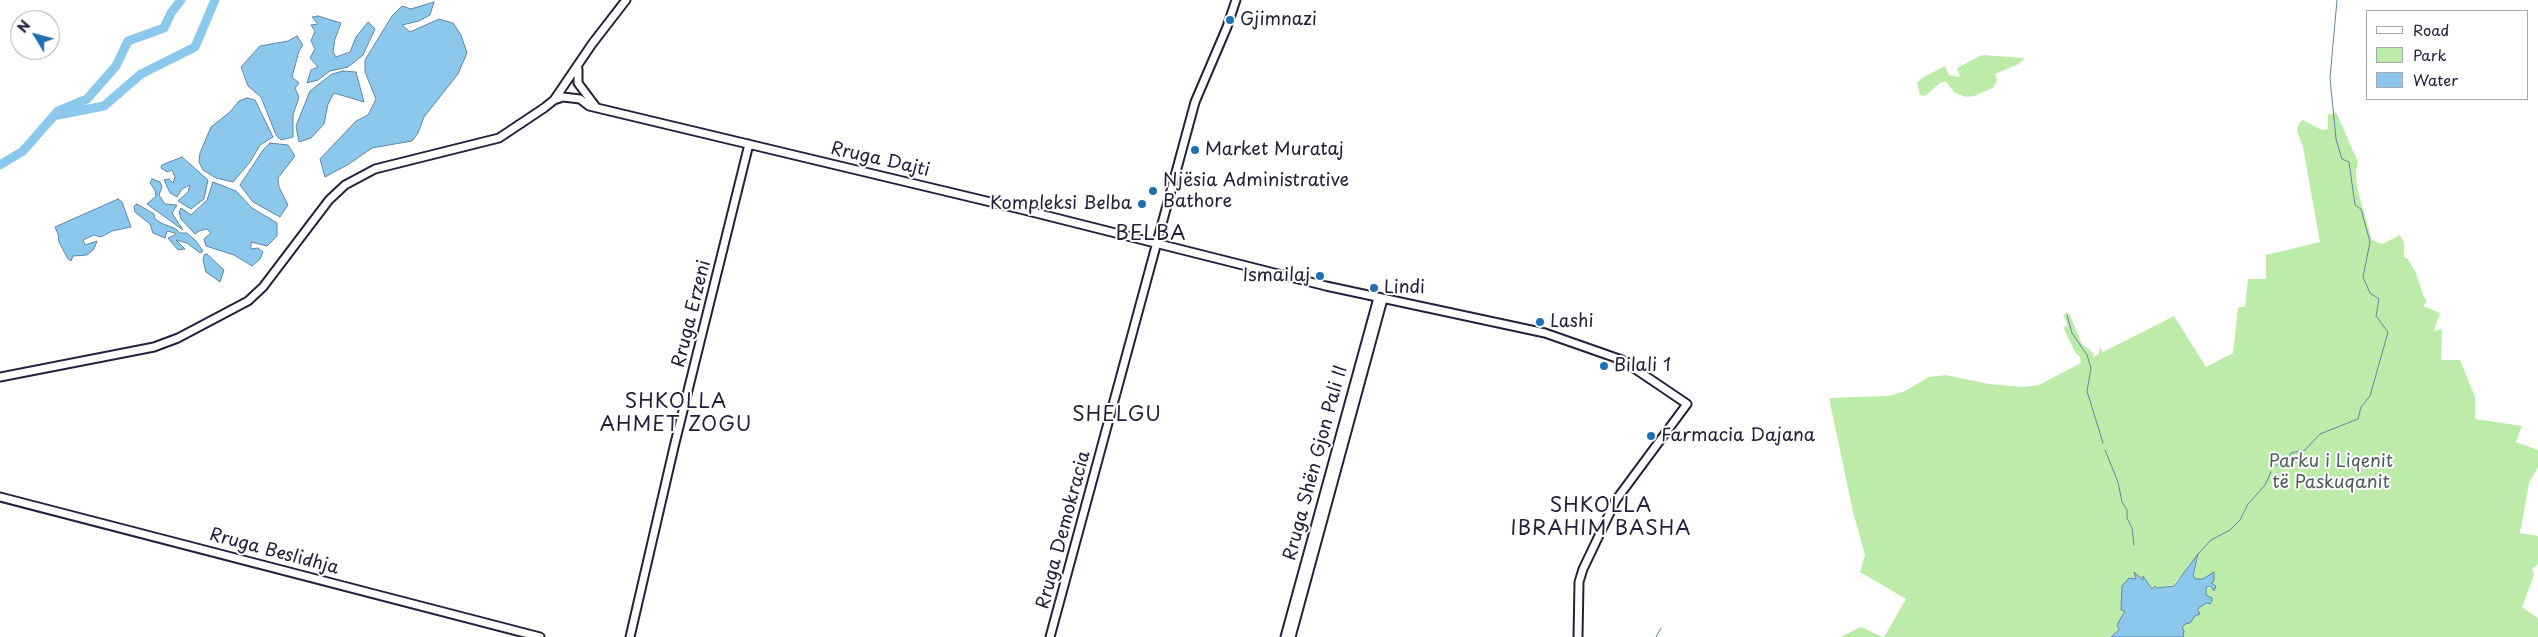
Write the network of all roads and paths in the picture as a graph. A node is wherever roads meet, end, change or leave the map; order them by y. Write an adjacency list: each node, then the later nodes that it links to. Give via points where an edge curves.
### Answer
1 (626, 0): 3 (street)
2 (1236, 0): 10 (street, Rruga Demokracia, via 1195,102)
3 (579, 66): 4 (street); 5 (street)
4 (566, 84): 5 (street, via 573,80); 6 (street, via 564,92); 7 (street)
5 (580, 85): 6 (street, via 579,96); 8 (street)
6 (571, 98): 7 (street); 8 (street, Rruga Dajti)
7 (554, 100): 12 (street, via 499,138 375,168 345,185 329,200 257,294 178,338 130,353)
8 (596, 107): 9 (street, Rruga Dajti)
9 (749, 144): 10 (street, Rruga Dajti); 15 (street, Rruga Erzeni)
10 (1157, 244): 11 (street, Rruga Dajti); 16 (street, Rruga Demokracia)
11 (1381, 298): 17 (street, Rruga Shën Gjon Pali II); 18 (street, Rruga Shën Gjon Pali II); 19 (street, Rruga Dajti, via 1560,337 1622,360 1687,404 1616,500 1583,569 1579,582)
12 (0, 378)
13 (0, 496): 14 (street, Rruga Beslidhja)
14 (540, 637)
15 (630, 637)
16 (1050, 637)
17 (1285, 637)
18 (1291, 637)
19 (1578, 637)

